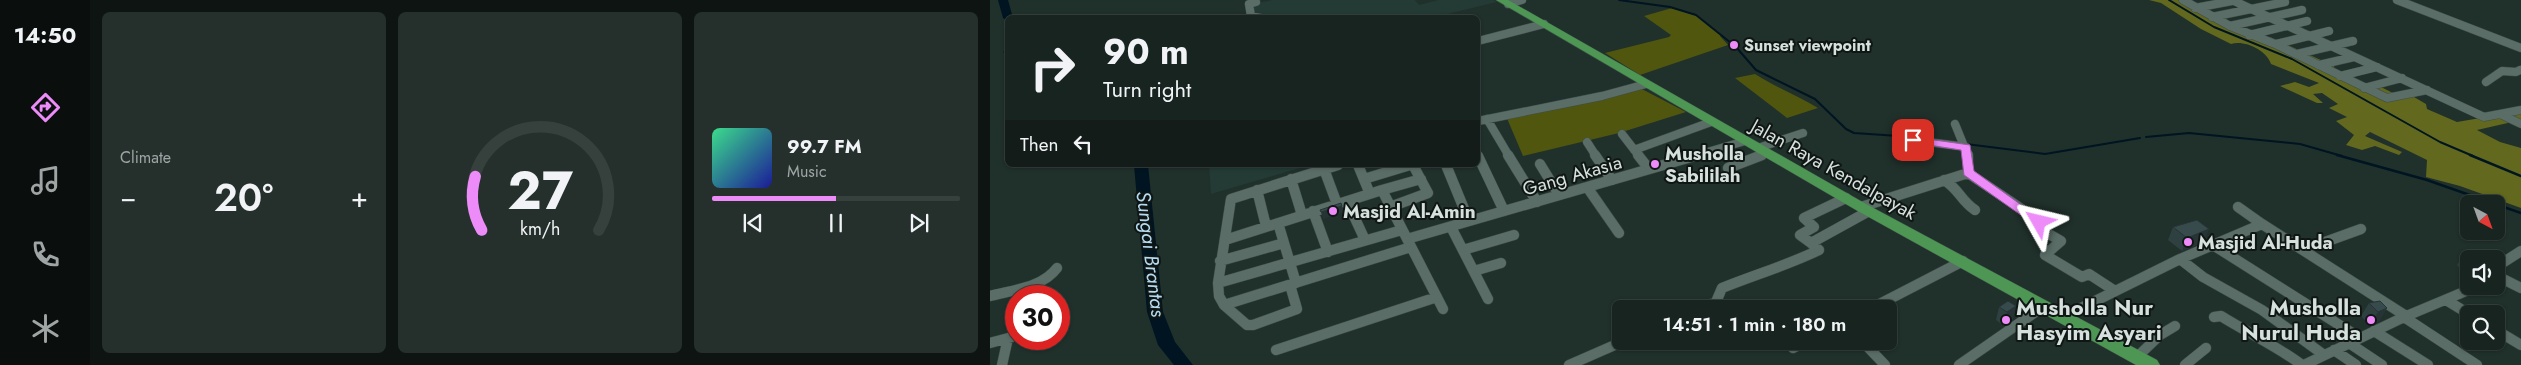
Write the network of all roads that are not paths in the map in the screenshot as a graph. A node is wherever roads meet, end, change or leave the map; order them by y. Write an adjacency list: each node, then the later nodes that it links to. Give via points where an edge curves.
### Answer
1 (1267, 0): 5 (street)
2 (2183, 0): 8 (street)
3 (2235, 0): 8 (street); 9 (street)
4 (2397, 0): 25 (street)
5 (1253, 1): 11 (street, via 1249,4)
6 (1510, 1): 15 (main road, Jalan Raya Kendalpayak)
7 (2285, 2): 9 (street)
8 (2195, 8): 12 (street)
9 (2252, 9): 12 (street); 13 (street)
10 (2302, 10): 13 (street)
11 (1251, 15)
12 (2212, 17): 16 (street)
13 (2269, 18): 16 (street); 17 (street)
14 (2307, 22): 17 (street)
15 (1544, 24): 21 (street); 34 (main road, Jalan Raya Kendalpayak)
16 (2230, 26): 19 (street)
17 (2288, 27): 19 (street); 20 (street)
18 (2329, 31): 20 (street)
19 (2249, 35): 23 (street)
20 (2309, 37): 23 (street); 24 (street)
21 (1480, 40)
22 (2353, 41): 24 (street)
23 (2275, 44): 26 (street)
24 (2331, 46): 26 (street); 27 (street)
25 (2521, 48)
26 (2297, 54): 28 (street)
27 (2354, 57): 28 (street); 29 (street)
28 (2319, 65): 31 (street)
29 (2377, 67): 31 (street); 32 (street)
30 (2521, 70): 33 (street, via 2502,71)
31 (2340, 76): 35 (street)
32 (2402, 78): 35 (street); 36 (street)
33 (2486, 82)
34 (1646, 84): 39 (street); 40 (main road, Jalan Raya Kendalpayak)
35 (2364, 88): 36 (street, via 2391,98)
36 (2427, 90): 38 (street, via 2484,117)
37 (2521, 110): 38 (street)
38 (2502, 115): 42 (street)
39 (1482, 120): 74 (street)
40 (1711, 122): 46 (main road, Jalan Raya Kendalpayak); 49 (street)
41 (1955, 124): 48 (street)
42 (2521, 124)
43 (1803, 133): 50 (street)
44 (1622, 134): 49 (street)
45 (1913, 140): 48 (street)
46 (1745, 141): 50 (main road, Jalan Raya Kendalpayak); 60 (street, Gang Akasia)
47 (1587, 142): 65 (street)
48 (1966, 145): 61 (street)
49 (1634, 150): 60 (street)
50 (1762, 151): 58 (street); 72 (main road, Jalan Raya Kendalpayak)
51 (1480, 160): 81 (street)
52 (1540, 164): 71 (street)
53 (1331, 167): 59 (street)
54 (1359, 167): 62 (street)
55 (1404, 167): 62 (street)
56 (1412, 167): 63 (street)
57 (1447, 167): 83 (street)
58 (1728, 168)
59 (1324, 169): 64 (street); 75 (street)
60 (1649, 169): 65 (street, Gang Akasia)
61 (1968, 173): 66 (street); 114 (street, via 2038,220 2035,226 2061,241 2046,255 2082,276 2089,274)
62 (1364, 179): 70 (street)
63 (1421, 179): 69 (street); 76 (street, via 1427,194)
64 (1291, 180): 68 (street); 82 (street)
65 (1612, 180): 67 (street, Gang Akasia)
66 (1944, 180): 78 (street); 79 (street, via 1957,188 1964,203)
67 (1587, 187): 71 (street, Gang Akasia); 90 (street)
68 (1257, 190): 86 (street); 92 (street, via 1228,202)
69 (1382, 190): 70 (street); 76 (street)
70 (1370, 194): 73 (street)
71 (1559, 196): 74 (street, Gang Akasia)
72 (1846, 198): 78 (main road, Jalan Raya Kendalpayak); 96 (street, via 1804,218 1814,227 1800,235)
73 (1347, 201): 75 (street); 93 (street)
74 (1537, 202): 81 (street, Gang Akasia)
75 (1338, 204): 80 (street)
76 (1390, 207): 89 (street)
77 (2238, 207): 85 (street)
78 (1865, 209): 96 (street); 104 (main road, Jalan Raya Kendalpayak)
79 (1975, 210)
80 (1313, 211): 82 (street); 101 (street)
81 (1504, 211): 83 (street, Gang Akasia)
82 (1302, 215): 84 (street)
83 (1469, 221): 87 (street, Gang Akasia)
84 (1278, 223): 86 (street); 94 (street)
85 (2262, 224): 97 (street); 99 (street)
86 (1266, 226): 92 (street)
87 (1451, 226): 95 (street, Gang Akasia); 98 (street)
88 (2361, 229): 99 (street)
89 (1402, 230): 93 (street); 95 (street)
90 (1619, 232)
91 (1514, 235): 98 (street)
92 (1225, 240): 103 (street)
93 (1365, 240): 101 (street)
94 (1284, 243): 103 (street); 106 (street)
95 (1409, 243): 112 (street); 117 (street)
96 (1811, 243): 119 (street, via 1819,250 1722,288)
97 (2213, 245): 102 (street); 132 (street)
98 (1463, 250): 109 (street)
99 (2303, 250): 126 (street)
100 (2521, 251): 105 (street)
101 (1328, 252): 106 (street)
102 (2180, 259): 114 (street); 142 (street, via 2203,277)
103 (1220, 261): 111 (street)
104 (1963, 261): 120 (street); 123 (main road, Jalan Raya Kendalpayak)
105 (2505, 261)
106 (1290, 262): 111 (street); 112 (street)
107 (1501, 263): 109 (street)
108 (1058, 268): 116 (street, via 1055,274 1040,282)
109 (1474, 271): 118 (street)
110 (2505, 282): 113 (street)
111 (1218, 283): 122 (street)
112 (1293, 284): 122 (street); 122 (street, via 1297,308 1253,325 1247,325)
113 (2521, 288)
114 (2115, 291): 127 (street)
115 (2460, 294): 121 (street)
116 (990, 296)
117 (1437, 297): 124 (street); 140 (street)
118 (1488, 299)
119 (1717, 300)
120 (1887, 300)
121 (2446, 300): 125 (street); 126 (street)
122 (1224, 305)
123 (2044, 306): 127 (main road, Jalan Raya Kendalpayak); 147 (street)
124 (1443, 309)
125 (2460, 309)
126 (2405, 316): 130 (street); 154 (street)
127 (2063, 317): 143 (main road, Jalan Raya Kendalpayak)
128 (2214, 317): 150 (street, via 2221,316)
129 (2175, 326): 143 (street, via 2160,335)
130 (2374, 331): 132 (street); 153 (street)
131 (2505, 335): 136 (street)
132 (2360, 338): 135 (street)
133 (1005, 339): 134 (street)
134 (990, 343)
135 (2349, 343): 142 (street); 152 (street)
136 (2521, 345)
137 (1612, 346): 145 (street)
138 (2206, 348): 149 (street)
139 (1007, 350): 144 (street)
140 (1276, 350)
141 (1871, 350): 146 (street)
142 (2329, 352): 150 (street); 151 (street)
143 (2137, 357): 148 (main road, Jalan Raya Kendalpayak)
144 (1002, 365)
145 (1569, 365)
146 (1885, 365)
147 (1959, 365)
148 (2151, 365)
149 (2185, 365)
150 (2303, 365)
151 (2356, 365)
152 (2382, 365)
153 (2428, 365)
154 (2478, 365)

